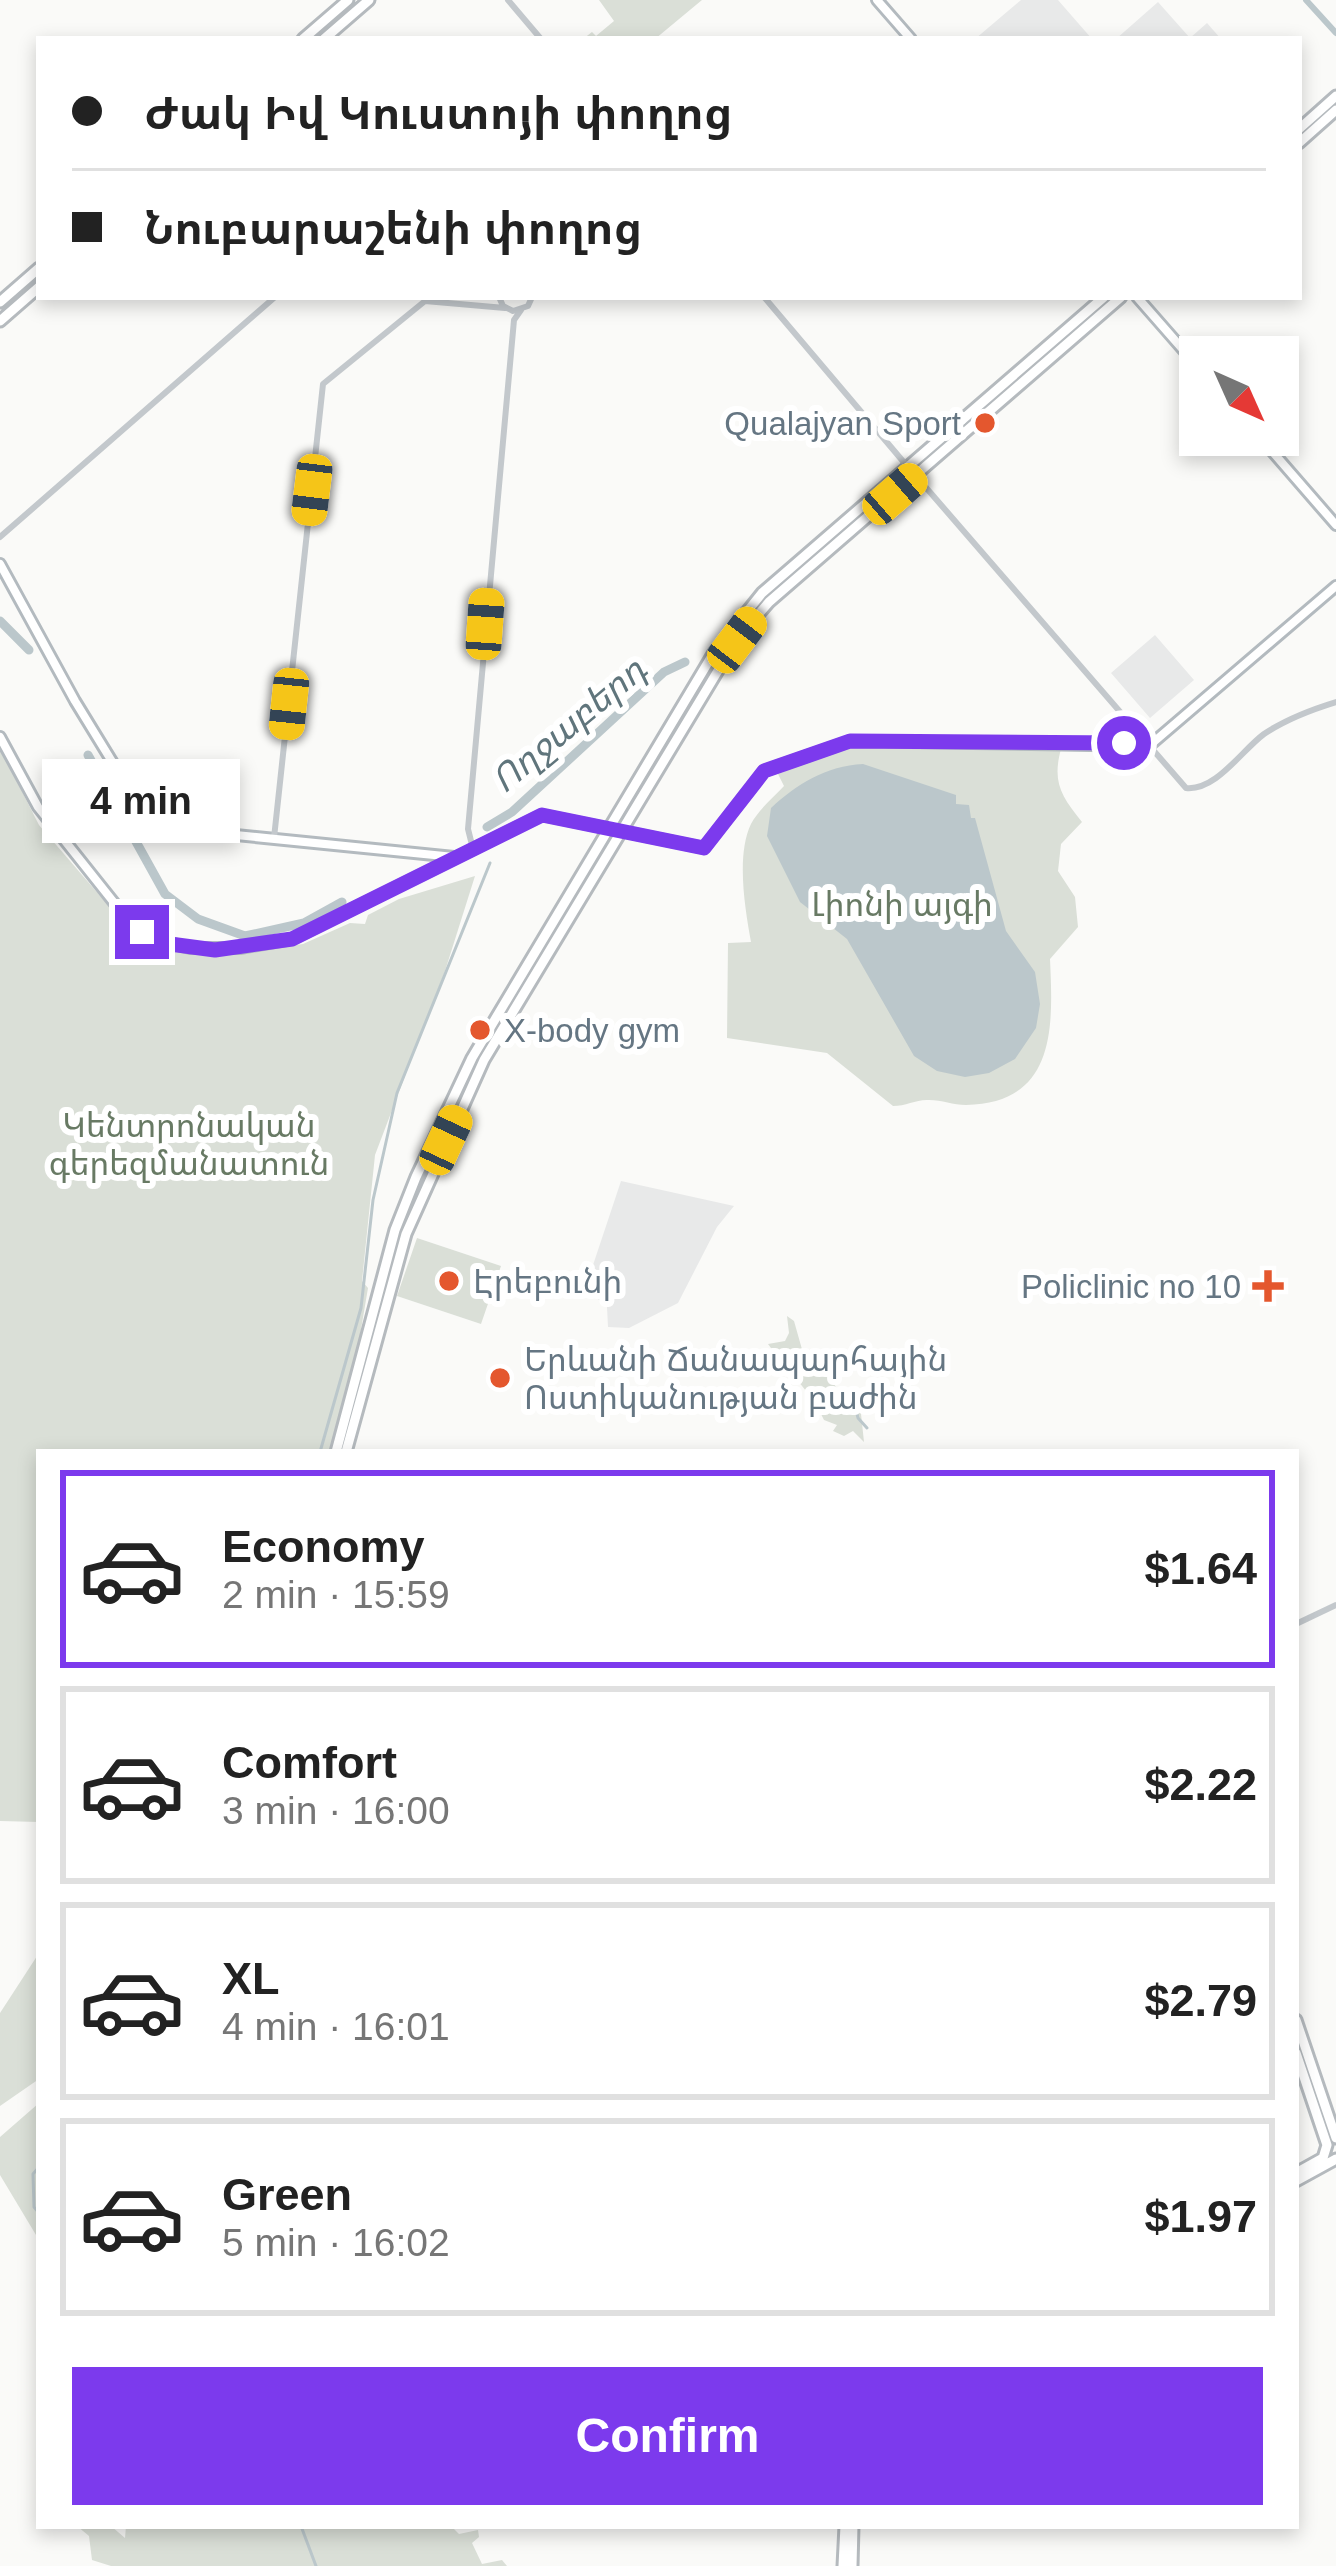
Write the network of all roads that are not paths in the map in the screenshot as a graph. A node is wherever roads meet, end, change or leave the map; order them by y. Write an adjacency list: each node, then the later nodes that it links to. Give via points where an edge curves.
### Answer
1 (349, 0): 5 (main road)
2 (369, 0): 6 (main road)
3 (508, 0): 7 (street)
4 (877, 0): 8 (main road)
5 (307, 36)
6 (327, 36)
7 (538, 36)
8 (908, 36)
9 (1336, 96): 11 (main road)
10 (1336, 110): 12 (main road)
11 (1302, 126)
12 (1302, 140)
13 (36, 271): 23 (main road)
14 (36, 290): 28 (main road)
15 (272, 300): 33 (street)
16 (498, 300): 24 (street)
17 (501, 300): 25 (street)
18 (531, 300): 26 (street)
19 (767, 300): 31 (street)
20 (1101, 300): 31 (main road)
21 (1117, 300): 31 (main road)
22 (1140, 300): 29 (main road)
23 (0, 302)
24 (492, 307): 25 (street); 41 (street, via 425,301 323,384)
25 (508, 309): 26 (street); 27 (street)
26 (520, 310): 27 (street)
27 (514, 320): 42 (street, via 470,791)
28 (0, 321)
29 (1179, 345)
30 (1276, 456): 32 (main road)
31 (912, 472): 38 (street); 39 (main road, via 745,611); 40 (main road, via 752,620)
32 (1336, 525)
33 (0, 537)
34 (0, 564): 41 (main road, via 149,822)
35 (1336, 586): 38 (main road)
36 (1336, 703): 38 (street, via 1283,722 1207,784 1186,788)
37 (0, 737): 45 (main road, via 48,821 131,924 153,938 215,950 292,939)
38 (1145, 746): 40 (main road, via 850,741 764,771 704,848)
39 (608, 828): 40 (main road); 42 (main road, via 542,815); 46 (main road, via 472,1058 416,1177)
40 (620, 831): 47 (main road, via 505,1022 428,1180)
41 (274, 838): 43 (main road)
42 (473, 849): 44 (main road)
43 (422, 856): 44 (main road); 45 (main road)
44 (455, 857): 45 (main road)
45 (419, 874)
46 (337, 1449)
47 (347, 1449)
48 (1336, 1605): 49 (street)
49 (1299, 1623)
50 (1299, 2029): 52 (main road)
51 (1299, 2061): 53 (main road)
52 (1336, 2138)
53 (1333, 2153): 54 (main road)
54 (1299, 2175)
55 (849, 2529): 56 (main road)
56 (848, 2566)

